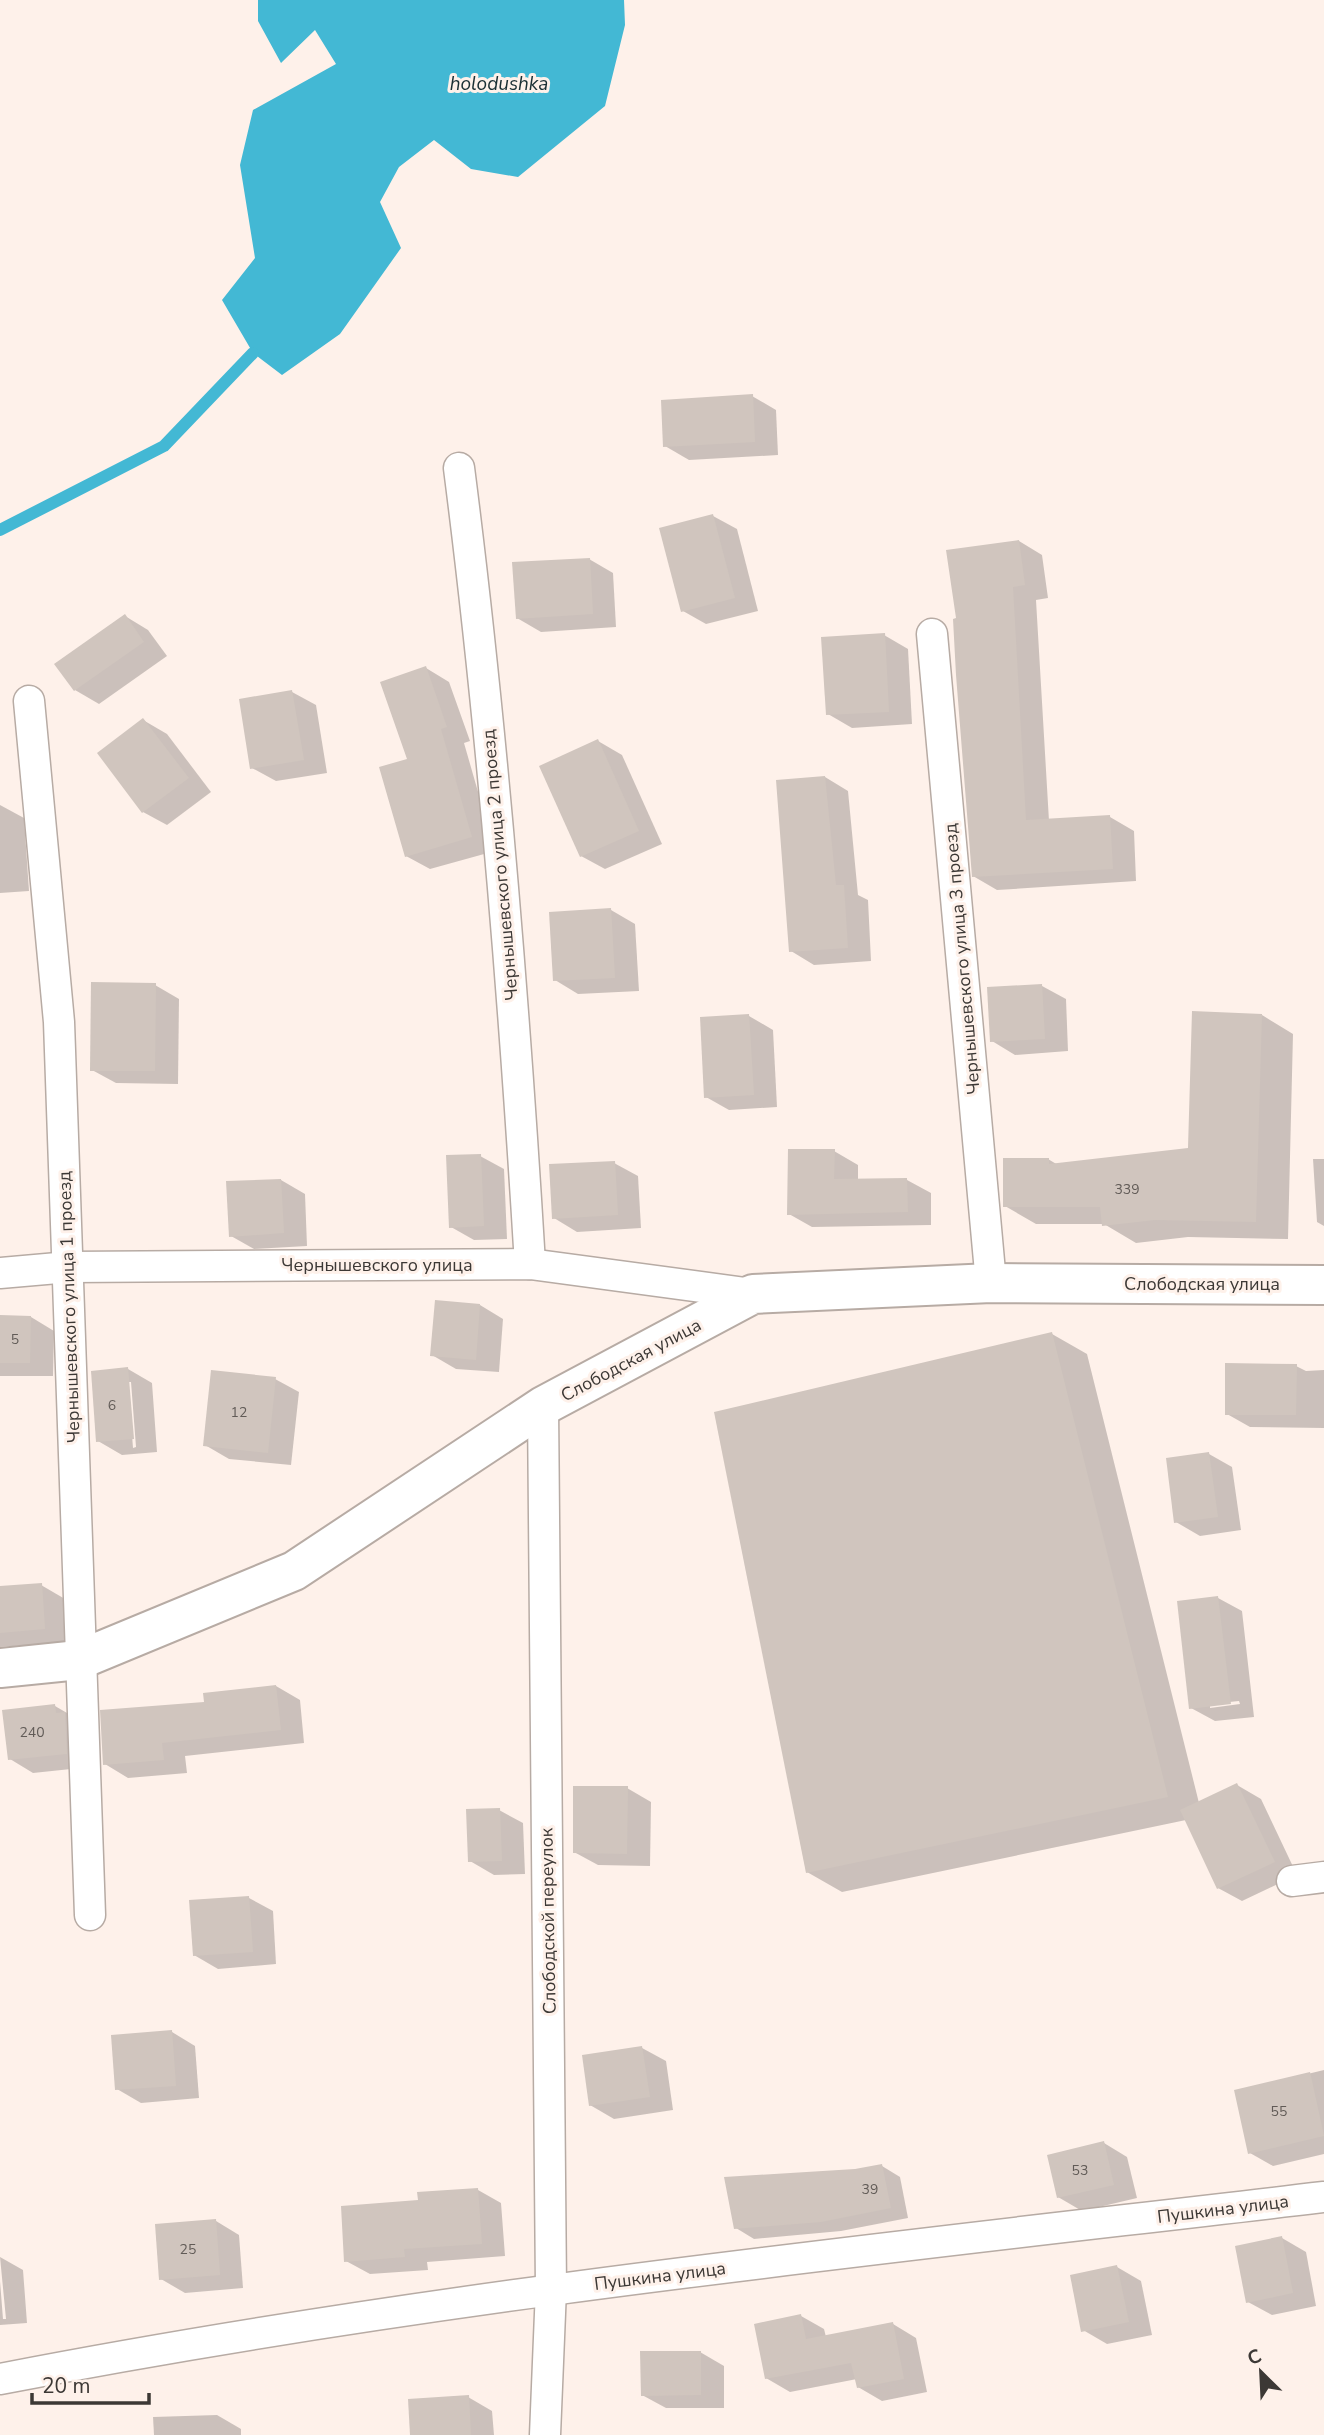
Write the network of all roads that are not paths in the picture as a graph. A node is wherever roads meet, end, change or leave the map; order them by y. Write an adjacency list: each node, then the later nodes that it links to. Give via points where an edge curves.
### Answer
1 (459, 468): 4 (street, Чернышевского улица 2 проезд, via 481,644)
2 (932, 634): 7 (street, Чернышевского улица 3 проезд)
3 (29, 701): 5 (street, Чернышевского улица 1 проезд, via 59,1022)
4 (530, 1264): 5 (street, Чернышевского улица); 9 (street, Чернышевского улица)
5 (69, 1267): 6 (street, Чернышевского улица); 11 (street, Чернышевского улица 1 проезд)
6 (0, 1273)
7 (991, 1283): 8 (street, Слободская улица); 9 (street, Слободская улица)
8 (1324, 1285)
9 (753, 1294): 10 (street, Слободская улица)
10 (542, 1406): 11 (street, Слободская улица, via 294,1571); 17 (street, Слободской переулок)
11 (79, 1660): 12 (street, Слободская улица); 15 (street, Чернышевского улица 1 проезд)
12 (0, 1668)
13 (1324, 1877): 14 (street)
14 (1292, 1881)
15 (90, 1914)
16 (1324, 2197): 17 (street, Пушкина улица)
17 (551, 2289): 18 (street, Пушкина улица, via 175,2345); 19 (street, Слободской переулок)
18 (0, 2379)
19 (545, 2435)

